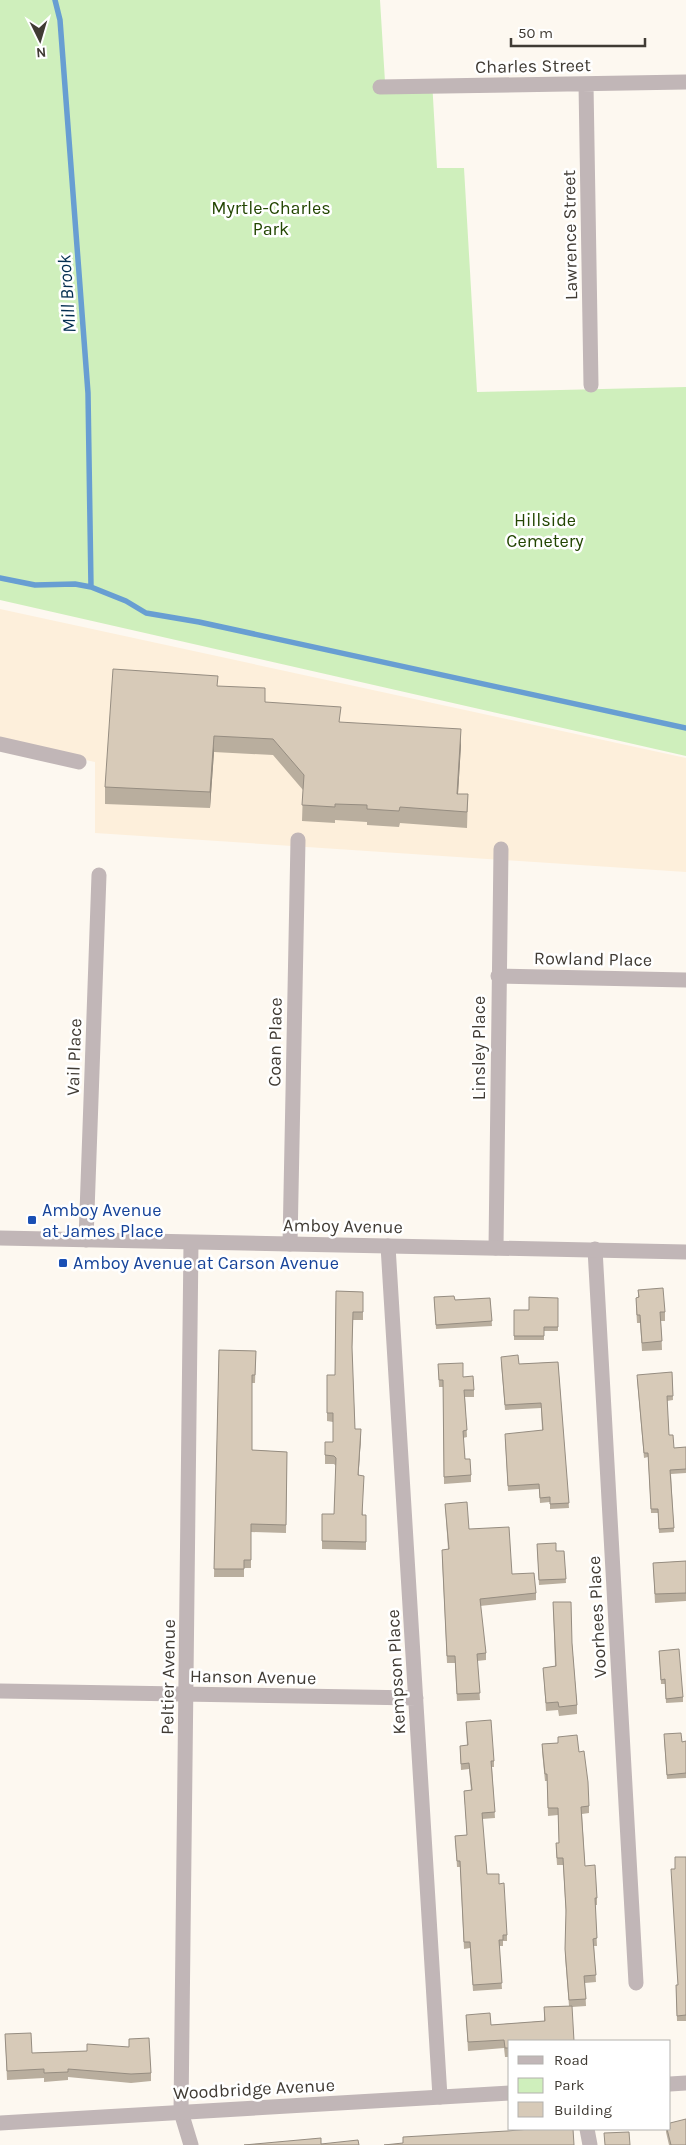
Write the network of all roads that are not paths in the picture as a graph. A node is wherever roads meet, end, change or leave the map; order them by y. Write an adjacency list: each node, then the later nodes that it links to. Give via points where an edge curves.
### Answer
1 (686, 82): 2 (street, Charles Street)
2 (586, 84): 3 (street, Charles Street); 4 (street, Lawrence Street)
3 (380, 87)
4 (592, 386)
5 (0, 744): 6 (street)
6 (79, 762)
7 (298, 840): 15 (street, Coan Place)
8 (501, 849): 10 (street, Linsley Place)
9 (99, 875): 13 (street, Vail Place)
10 (498, 976): 11 (street, Rowland Place); 17 (street, Linsley Place)
11 (686, 980)
12 (0, 1238): 13 (street, Amboy Avenue)
13 (86, 1240): 14 (street, Amboy Avenue)
14 (191, 1243): 15 (street, Amboy Avenue); 21 (street, Peltier Avenue)
15 (290, 1244): 16 (street, Amboy Avenue)
16 (388, 1246): 17 (street, Amboy Avenue); 22 (street, Kempson Place)
17 (496, 1248): 18 (street, Amboy Avenue)
18 (595, 1249): 19 (street, Amboy Avenue); 23 (street, Voorhees Place)
19 (686, 1252)
20 (0, 1691): 21 (street, Hanson Avenue)
21 (187, 1695): 22 (street, Hanson Avenue); 28 (street, Peltier Avenue)
22 (416, 1698): 27 (street, Kempson Place)
23 (636, 1983)
24 (686, 2083): 25 (street)
25 (671, 2084)
26 (508, 2093): 27 (street, Woodbridge Avenue)
27 (440, 2097): 28 (street, Woodbridge Avenue)
28 (181, 2112): 29 (street, Woodbridge Avenue); 31 (street, Peltier Avenue)
29 (0, 2123)
30 (587, 2130): 32 (street)
31 (192, 2145)
32 (590, 2145)

